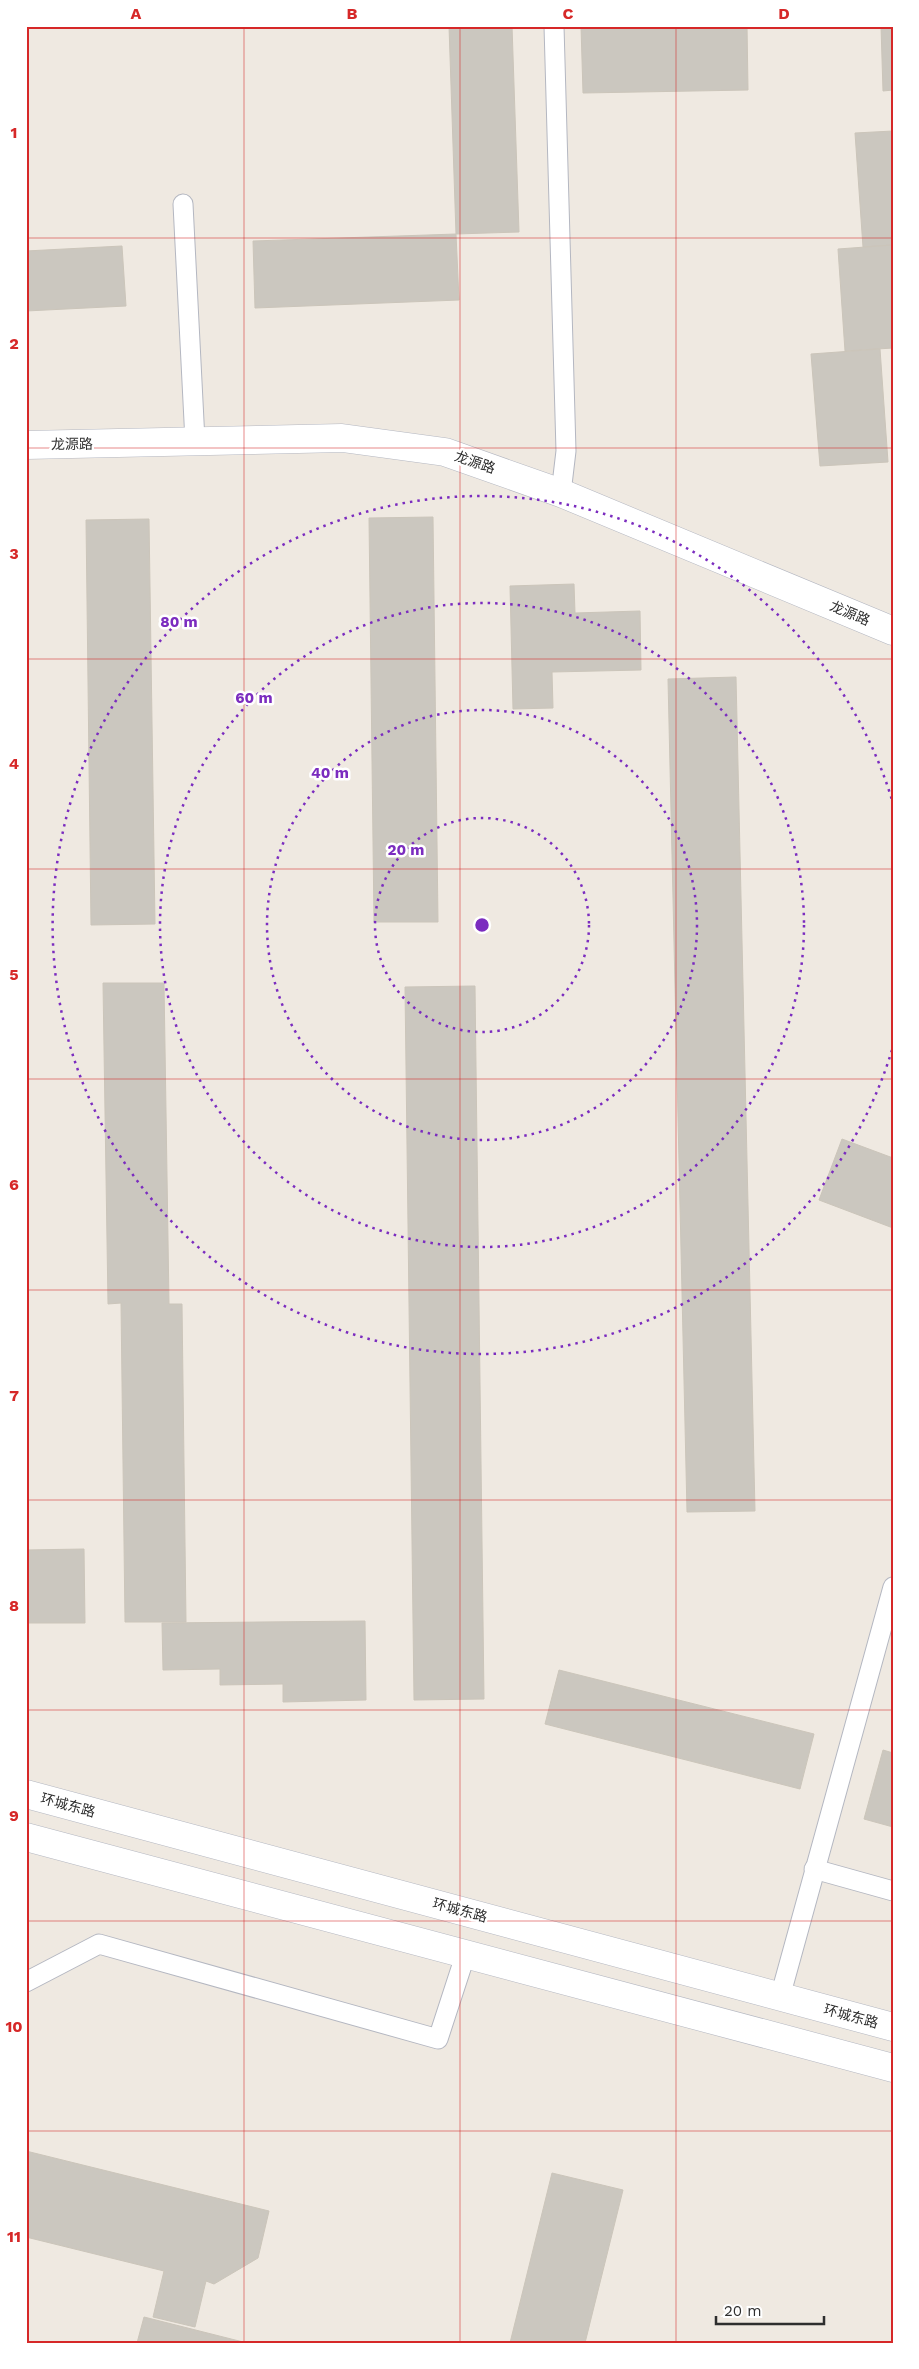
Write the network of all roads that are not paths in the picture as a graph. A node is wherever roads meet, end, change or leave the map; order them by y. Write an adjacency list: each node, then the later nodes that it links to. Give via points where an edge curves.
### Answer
1 (554, 26): 5 (lane, via 566,450)
2 (184, 204): 3 (lane)
3 (195, 441): 4 (street, 龙源路); 5 (street, 龙源路, via 342,438 436,450)
4 (26, 445)
5 (560, 492): 6 (street, 龙源路)
6 (893, 631)
7 (893, 1587): 10 (lane)
8 (26, 1794): 14 (street, 环城东路)
9 (26, 1837): 12 (street)
10 (814, 1869): 11 (lane); 14 (lane)
11 (893, 1891)
12 (466, 1953): 13 (lane, via 438,2039 99,1944); 16 (street)
13 (26, 1982)
14 (780, 1997): 15 (street, 环城东路)
15 (893, 2027)
16 (893, 2068)

